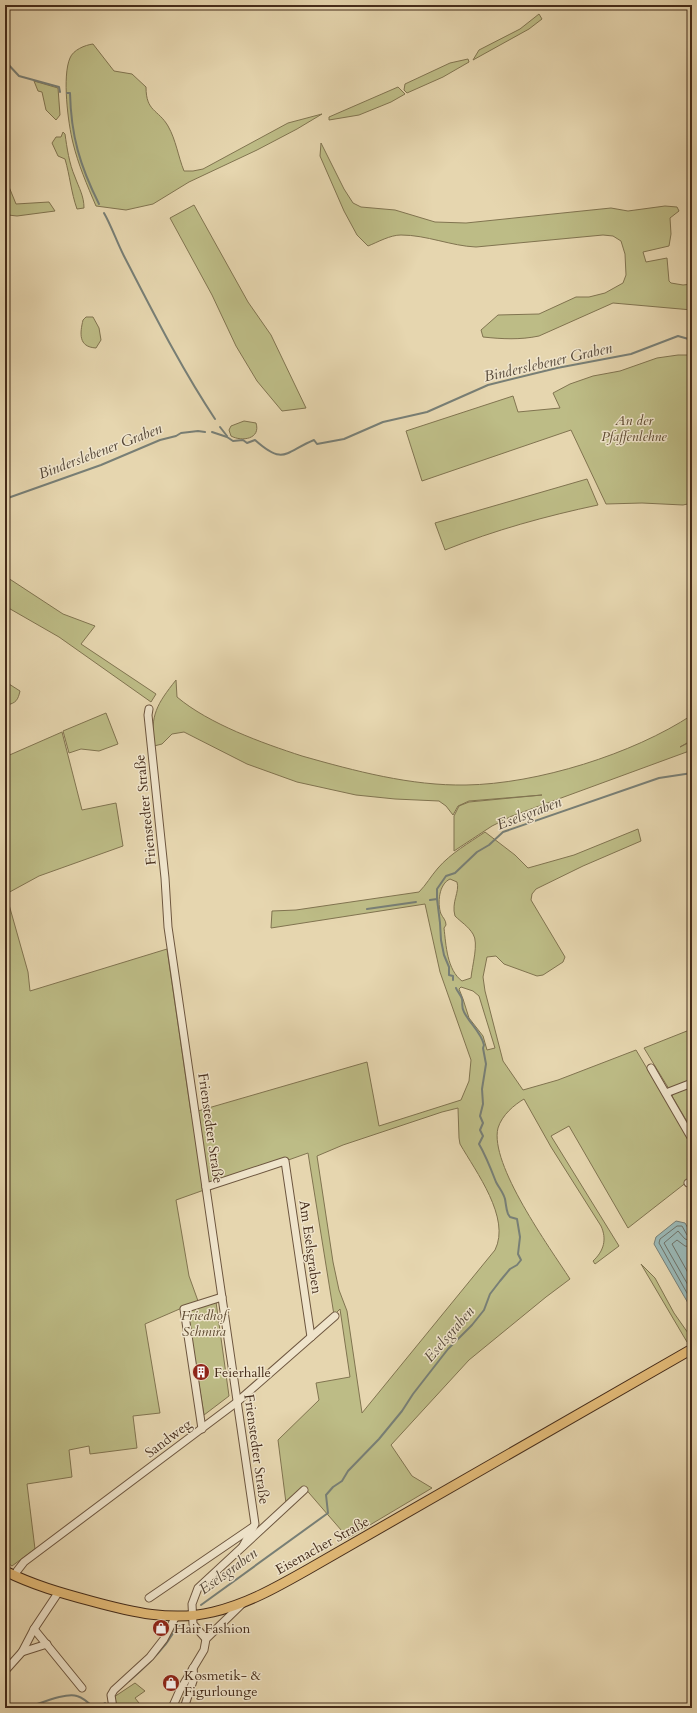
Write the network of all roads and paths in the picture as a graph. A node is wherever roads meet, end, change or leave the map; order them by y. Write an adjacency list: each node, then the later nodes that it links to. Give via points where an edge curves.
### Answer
1 (149, 710): 6 (street, Frienstedter Straße, via 168,926)
2 (651, 1068): 4 (street)
3 (692, 1083): 4 (street)
4 (666, 1093): 5 (street)
5 (692, 1139)
6 (206, 1187): 7 (street, Frienstedter Straße); 9 (street, Am Eselsgraben, via 285,1161)
7 (222, 1297): 11 (street, Frienstedter Straße); 12 (street, via 184,1309)
8 (335, 1316): 9 (street, Sandweg)
9 (311, 1337): 11 (street, Sandweg)
10 (692, 1349): 20 (main road, Eisenacher Straße, via 328,1559)
11 (237, 1402): 12 (street, Sandweg); 14 (street, Frienstedter Straße)
12 (202, 1429): 17 (street, Sandweg, via 24,1562)
13 (304, 1490): 15 (street)
14 (255, 1527): 15 (street); 19 (street)
15 (243, 1546): 22 (street, via 198,1588 192,1604)
16 (5, 1572): 17 (main road, Eisenacher Straße)
17 (15, 1576): 18 (main road, Eisenacher Straße)
18 (58, 1593): 21 (main road, Eisenacher Straße, via 134,1612); 23 (street)
19 (149, 1598)
20 (243, 1603): 22 (main road, Eisenacher Straße, via 212,1613); 24 (street)
21 (176, 1616): 22 (main road, Eisenacher Straße); 30 (street, via 164,1639 150,1657 111,1695)
22 (192, 1616): 24 (street, via 193,1624)
23 (34, 1629): 25 (street); 26 (street)
24 (206, 1639): 27 (street, via 204,1650)
25 (47, 1644): 26 (street); 29 (street)
26 (22, 1652): 28 (street)
27 (193, 1668): 31 (street); 32 (street, via 194,1678)
28 (5, 1671)
29 (82, 1688)
30 (113, 1708)
31 (172, 1708)
32 (184, 1708)

